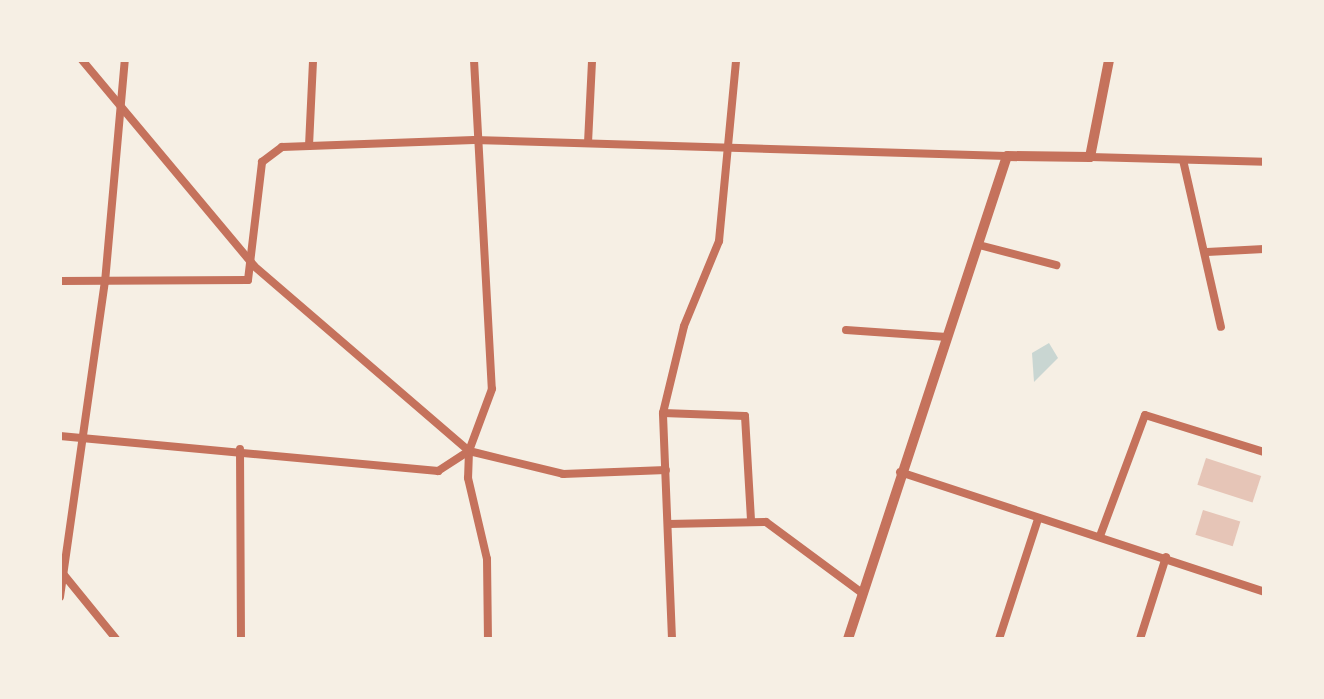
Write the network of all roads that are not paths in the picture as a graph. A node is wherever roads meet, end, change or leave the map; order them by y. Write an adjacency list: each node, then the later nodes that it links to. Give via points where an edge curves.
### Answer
1 (82, 60): 8 (street)
2 (125, 60): 8 (street)
3 (313, 60): 11 (street)
4 (474, 60): 9 (street)
5 (592, 60): 10 (street)
6 (736, 60): 12 (street)
7 (1109, 60): 14 (street)
8 (120, 108): 21 (street); 23 (street)
9 (474, 140): 10 (street); 11 (street); 31 (street, via 492,389)
10 (588, 143): 12 (street)
11 (309, 146): 21 (street, via 282,147 262,162)
12 (731, 149): 13 (street); 27 (street, via 719,241 684,326)
13 (1007, 156): 14 (street); 17 (street)
14 (1090, 157): 15 (street)
15 (1183, 160): 16 (street); 19 (street)
16 (1264, 162)
17 (979, 245): 20 (street); 26 (street)
18 (1264, 249): 19 (street)
19 (1207, 252): 24 (street)
20 (1056, 265)
21 (254, 266): 23 (street, via 248,280 230,285); 31 (street)
22 (60, 281): 23 (street)
23 (105, 282): 29 (street)
24 (1221, 327)
25 (846, 330): 26 (street)
26 (947, 337): 34 (street)
27 (663, 413): 33 (street); 36 (street, via 745,416)
28 (60, 436): 29 (street)
29 (86, 436): 30 (street); 41 (street)
30 (240, 449): 31 (street, via 438,471); 45 (street)
31 (469, 451): 33 (street, via 563,474); 47 (street, via 487,559)
32 (1264, 452): 38 (street, via 1145,415)
33 (666, 470): 37 (street)
34 (900, 472): 35 (street); 43 (street)
35 (1038, 519): 38 (street); 50 (street)
36 (751, 520): 37 (street); 43 (street, via 774,527)
37 (668, 524): 48 (street)
38 (1100, 536): 39 (street)
39 (1166, 557): 42 (street); 51 (street)
40 (60, 570): 41 (street)
41 (68, 579): 44 (street); 46 (street)
42 (1264, 592)
43 (862, 593): 49 (street)
44 (60, 597)
45 (241, 638)
46 (116, 639)
47 (488, 639)
48 (672, 639)
49 (848, 639)
50 (999, 639)
51 (1140, 639)

